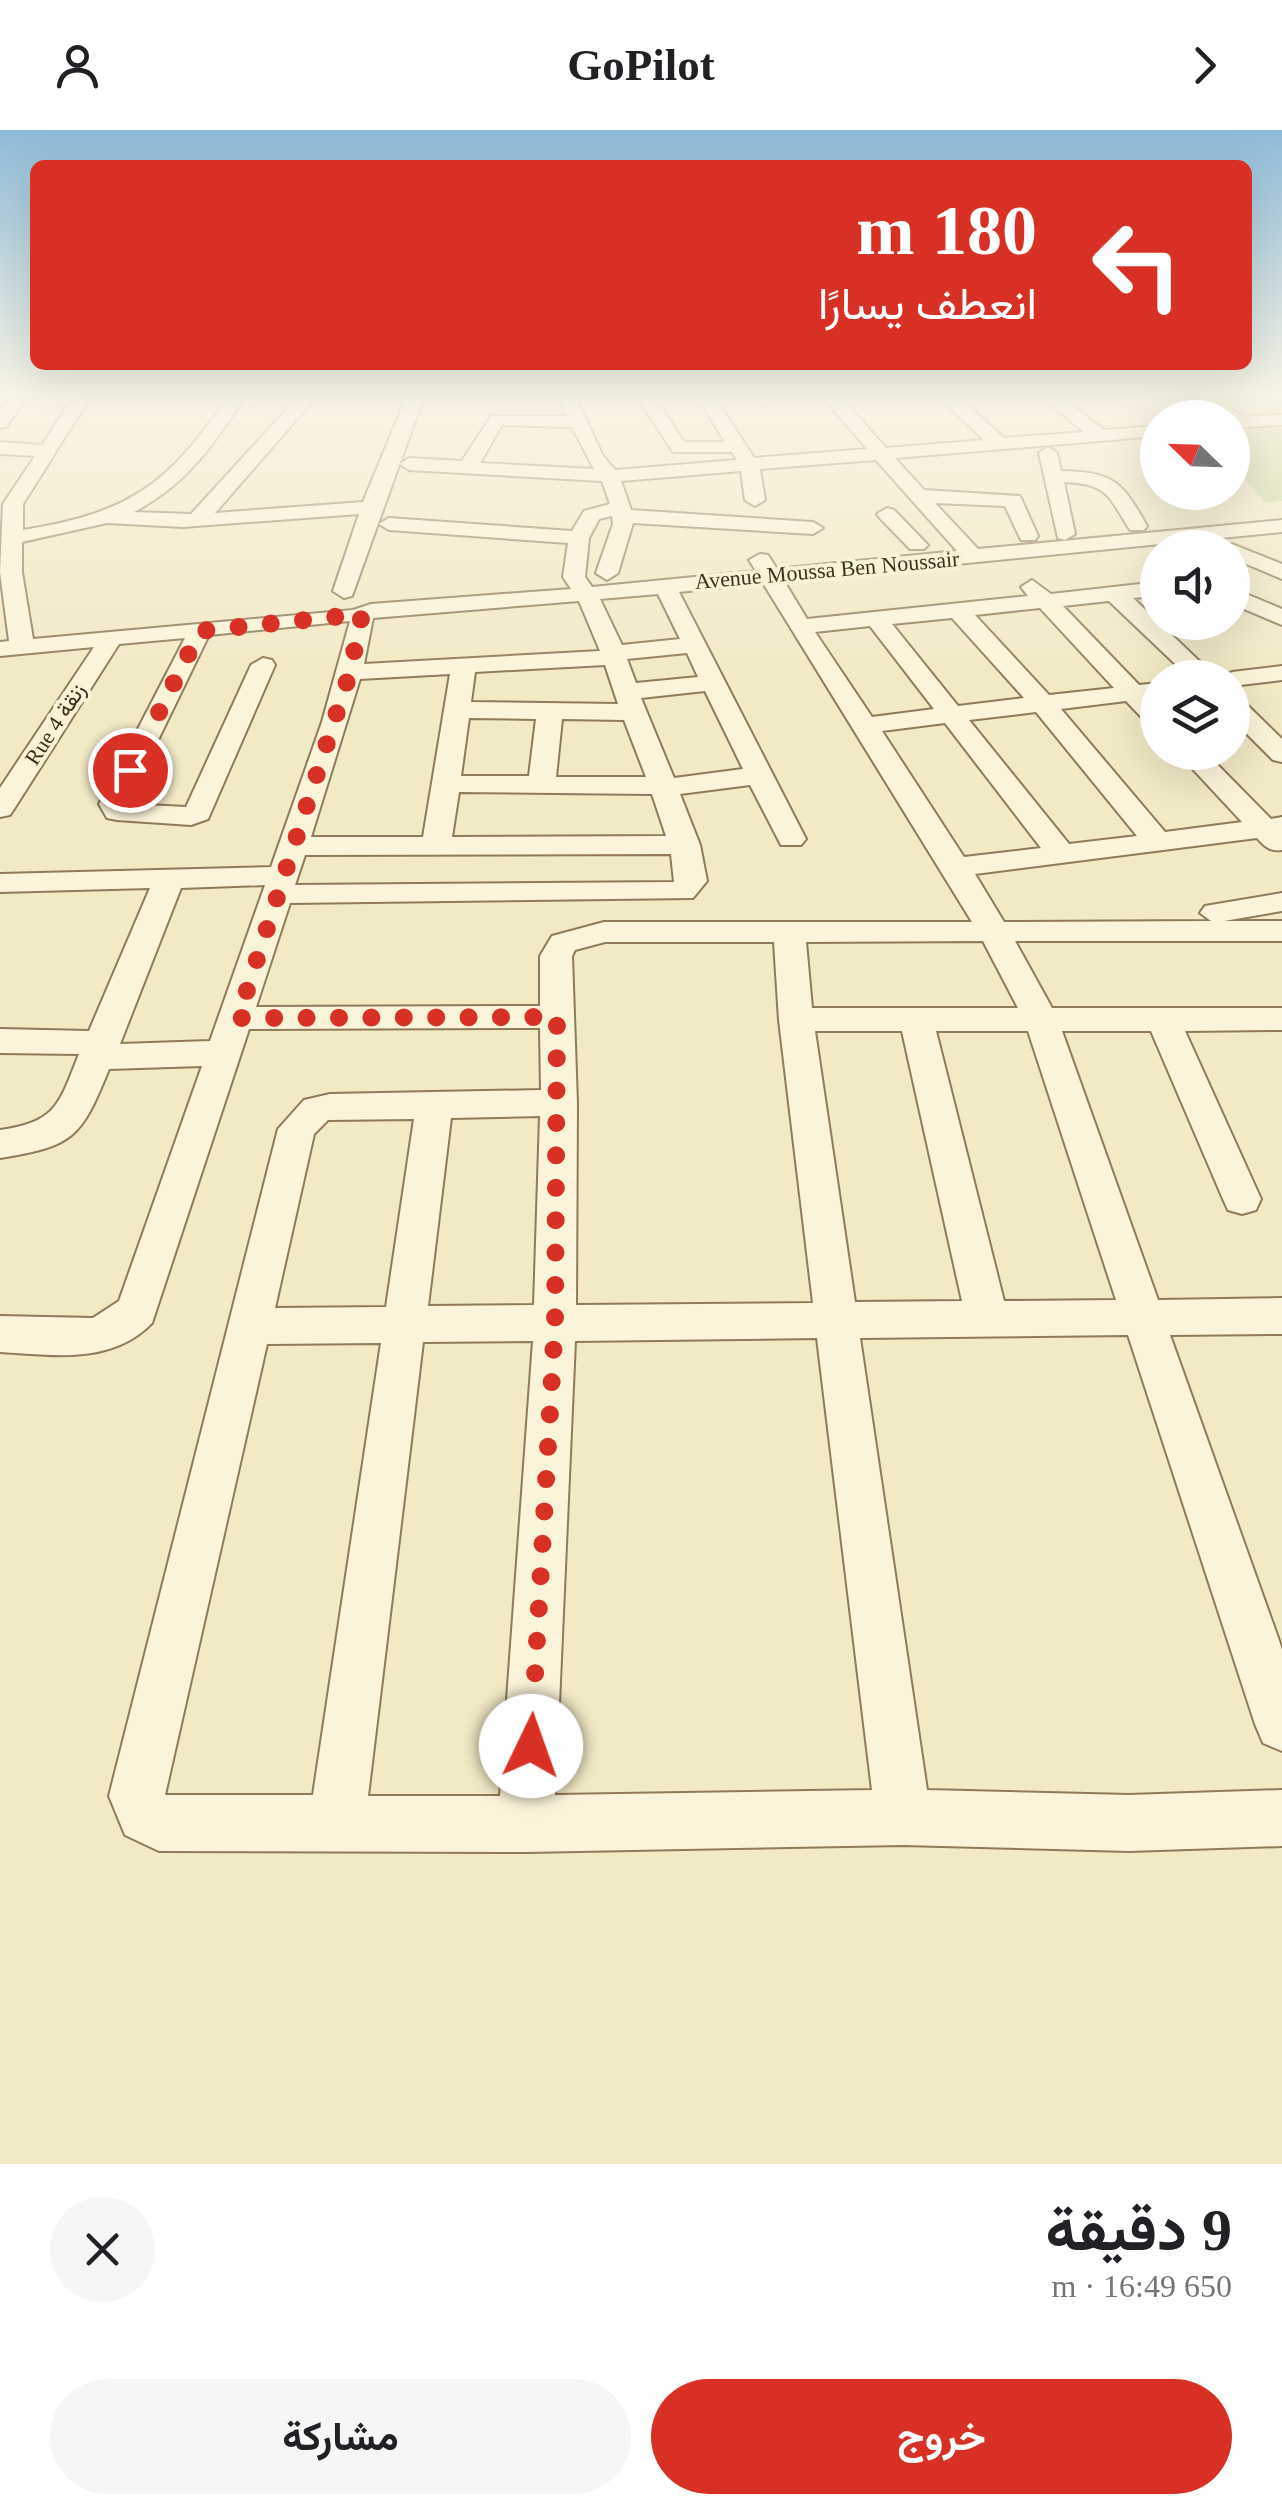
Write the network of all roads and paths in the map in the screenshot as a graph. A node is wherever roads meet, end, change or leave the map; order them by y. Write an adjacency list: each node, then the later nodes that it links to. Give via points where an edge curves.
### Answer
1 (19, 491): 25 (street)
2 (149, 491): 17 (street)
3 (223, 491): 18 (street)
4 (380, 491): 13 (street)
5 (400, 491): 26 (street, via 386,534)
6 (614, 491): 15 (street)
7 (754, 491): 12 (street)
8 (915, 491): 11 (street)
9 (1055, 491): 23 (street)
10 (1119, 491): 19 (street)
11 (920, 496): 24 (street, via 1013,500); 29 (street)
12 (756, 500)
13 (372, 508): 18 (street); 41 (street)
14 (1282, 510): 19 (street, Avenue Moussa Ben Noussair)
15 (623, 512): 21 (street); 26 (street, via 591,515); 34 (street)
16 (886, 514): 28 (street)
17 (106, 517): 18 (street); 25 (street)
18 (198, 519)
19 (1137, 526): 23 (street, Avenue Moussa Ben Noussair)
20 (1282, 526): 22 (street, Avenue Moussa Ben Noussair)
21 (812, 528)
22 (1239, 530)
23 (1065, 534): 24 (street, Avenue Moussa Ben Noussair)
24 (1028, 536): 29 (street, Avenue Moussa Ben Noussair)
25 (5, 538): 48 (street)
26 (579, 538): 35 (street)
27 (1140, 540): 30 (street, Avenue Moussa Ben Noussair)
28 (917, 545): 29 (street, Avenue Moussa Ben Noussair); 32 (street, Avenue Moussa Ben Noussair)
29 (967, 549): 30 (street, Avenue Moussa Ben Noussair); 32 (street, Avenue Moussa Ben Noussair)
30 (1000, 554): 39 (street)
31 (1250, 558): 33 (street)
32 (765, 567): 34 (street, Avenue Moussa Ben Noussair); 36 (street, Avenue Moussa Ben Noussair); 45 (street)
33 (1282, 572)
34 (607, 573): 35 (street, Avenue Moussa Ben Noussair)
35 (581, 585): 36 (street, Avenue Moussa Ben Noussair); 41 (street, Avenue Moussa Ben Noussair); 50 (street)
36 (664, 586): 49 (street)
37 (1140, 590): 38 (street)
38 (1114, 593): 39 (street); 51 (street)
39 (1045, 601): 42 (street); 58 (street)
40 (1250, 603): 43 (street)
41 (355, 604): 46 (street, Avenue Moussa Ben Noussair); 48 (street, Avenue Moussa Ben Noussair); 54 (street)
42 (959, 612): 44 (street); 61 (street)
43 (1282, 618)
44 (877, 620): 45 (street); 64 (street)
45 (799, 626): 66 (street)
46 (200, 631): 47 (street, Avenue Moussa Ben Noussair); 52 (street, via 112,804 117,812 198,813)
47 (111, 638): 48 (street, Avenue Moussa Ben Noussair); 73 (street, Rue 4 زنقة)
48 (10, 639)
49 (692, 645): 50 (street); 57 (street)
50 (614, 655): 53 (street); 60 (street)
51 (1186, 660)
52 (263, 665)
53 (464, 665): 54 (street); 62 (street)
54 (350, 672): 81 (street)
55 (1282, 672): 56 (street)
56 (1250, 677)
57 (713, 684): 60 (street); 69 (street)
58 (1140, 687)
59 (1140, 693): 61 (street)
60 (630, 702): 63 (street); 72 (street)
61 (1042, 704): 64 (street); 78 (street)
62 (459, 710): 63 (street); 70 (street)
63 (550, 711): 71 (street)
64 (954, 716): 66 (street); 79 (street)
65 (1250, 722): 67 (street)
66 (866, 725): 80 (street)
67 (1282, 754)
68 (1209, 770): 76 (street)
69 (760, 776): 72 (street); 77 (street)
70 (448, 784): 71 (street); 74 (street)
71 (542, 784): 72 (street)
72 (663, 784): 75 (street)
73 (0, 809)
74 (440, 831): 75 (street); 81 (street)
75 (680, 832): 81 (street, via 692,880 682,891)
76 (1276, 834): 78 (street)
77 (791, 839)
78 (1156, 840): 79 (street)
79 (1061, 854): 80 (street)
80 (958, 867): 88 (street)
81 (284, 872): 82 (street); 90 (street)
82 (168, 880): 83 (street); 97 (street)
83 (0, 883)
84 (1282, 902): 86 (street)
85 (1282, 930): 86 (street)
86 (1117, 931): 88 (street)
87 (789, 932): 88 (street); 89 (street, via 580,936 562,943 556,956); 92 (street)
88 (999, 934): 94 (street)
89 (557, 1017): 90 (street); 99 (street)
90 (238, 1018): 98 (street)
91 (1282, 1019): 95 (street)
92 (796, 1020): 93 (street); 106 (street)
93 (916, 1020): 94 (street); 105 (street)
94 (1041, 1020): 95 (street); 103 (street)
95 (1164, 1020): 102 (street)
96 (0, 1041): 97 (street)
97 (101, 1050): 98 (street); 101 (street, via 75,1108 46,1136)
98 (226, 1053): 110 (street, via 143,1300 129,1322 88,1336)
99 (559, 1103): 100 (street); 107 (street)
100 (434, 1105): 108 (street); 109 (street, via 330,1107 306,1117 297,1129)
101 (0, 1144)
102 (1242, 1199)
103 (1145, 1316): 104 (street); 105 (street); 111 (street)
104 (1282, 1316)
105 (987, 1317): 106 (street)
106 (837, 1318): 107 (street); 112 (street)
107 (555, 1323): 108 (street); 115 (street)
108 (402, 1324): 109 (street); 114 (street)
109 (249, 1326): 114 (street, via 137,1796 145,1815 160,1823)
110 (0, 1334)
111 (1282, 1724)
112 (903, 1817): 113 (street, via 1129,1823); 115 (street)
113 (1282, 1818)
114 (337, 1824): 115 (street)
115 (526, 1824)

